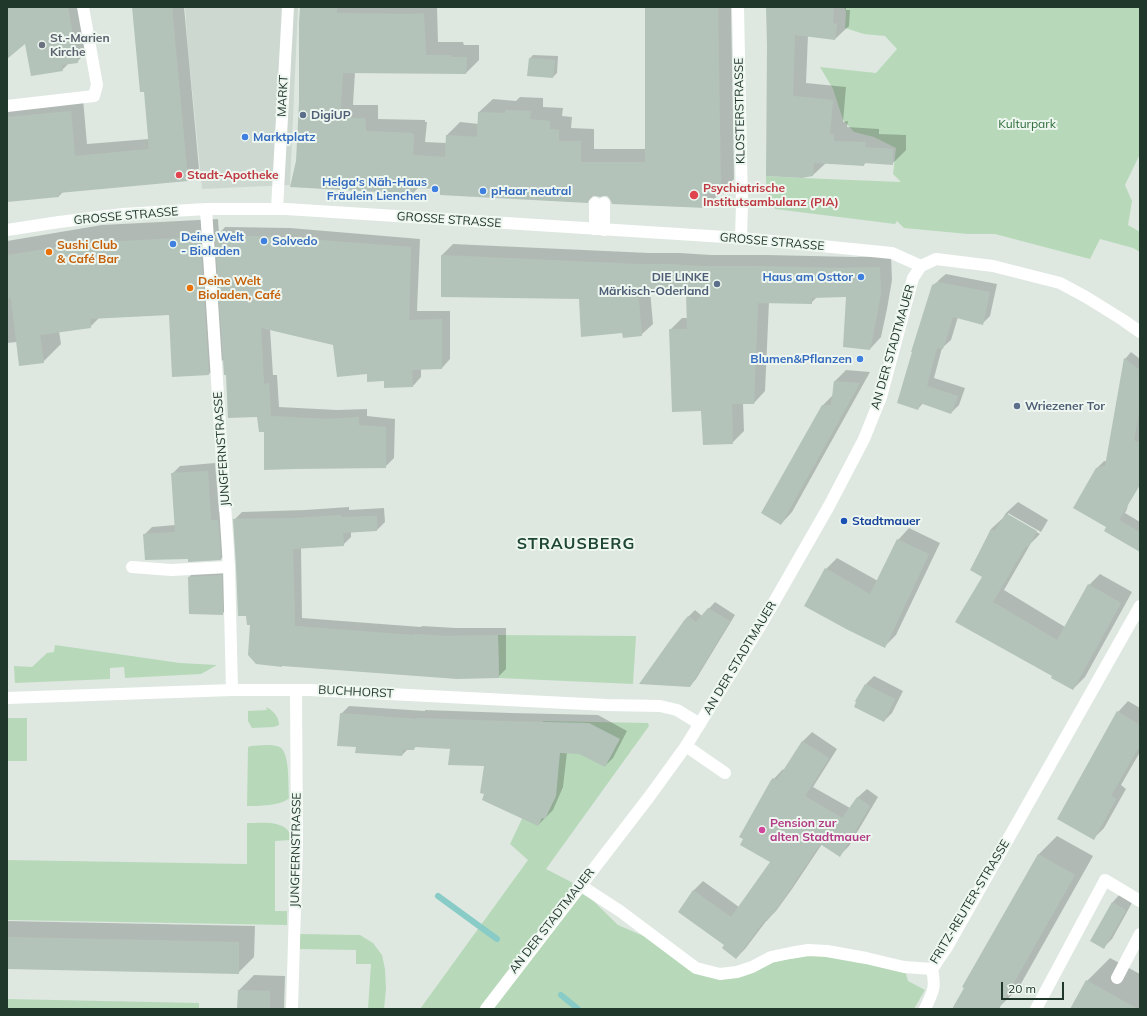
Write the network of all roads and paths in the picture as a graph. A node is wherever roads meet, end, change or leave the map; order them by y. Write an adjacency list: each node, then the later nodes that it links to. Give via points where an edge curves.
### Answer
1 (83, 7): 4 (street, via 97,85 94,96)
2 (288, 7): 6 (street, MARKT)
3 (738, 7): 10 (street, KLOSTERSTRASSE)
4 (7, 106)
5 (600, 203): 8 (street)
6 (276, 209): 7 (street, GROSSE STRASSE); 8 (street, GROSSE STRASSE)
7 (206, 210): 9 (street, GROSSE STRASSE, via 123,214); 14 (street, JUNGFERNSTRASSE)
8 (599, 229): 10 (street, GROSSE STRASSE)
9 (7, 230)
10 (741, 238): 11 (street, GROSSE STRASSE, via 892,253)
11 (921, 266): 12 (street, via 936,259 993,266 1060,283 1093,300); 19 (street, AN DER STADTMAUER, via 913,278 881,397 864,439 762,623)
12 (1140, 332)
13 (132, 567): 14 (street, via 171,570)
14 (229, 567): 16 (street, JUNGFERNSTRASSE)
15 (1140, 606): 25 (street, FRITZ-REUTER-STRASSE)
16 (232, 690): 17 (street, BUCHHORST); 18 (street, BUCHHORST)
17 (296, 690): 19 (street, BUCHHORST, via 660,706 677,710); 27 (street, JUNGFERNSTRASSE, via 297,835)
18 (7, 698)
19 (700, 724): 20 (street, AN DER STADTMAUER)
20 (686, 746): 21 (street); 22 (street, AN DER STADTMAUER)
21 (726, 773)
22 (580, 885): 25 (street, FRITZ-REUTER-STRASSE, via 696,968 720,974 752,967 771,957 808,950 866,958 904,967); 28 (street, AN DER STADTMAUER)
23 (1140, 901): 30 (street, via 1105,880)
24 (1140, 934): 26 (street)
25 (932, 969): 29 (street, via 935,983)
26 (1117, 978)
27 (292, 1009)
28 (486, 1009)
29 (925, 1009)
30 (1036, 1009)

